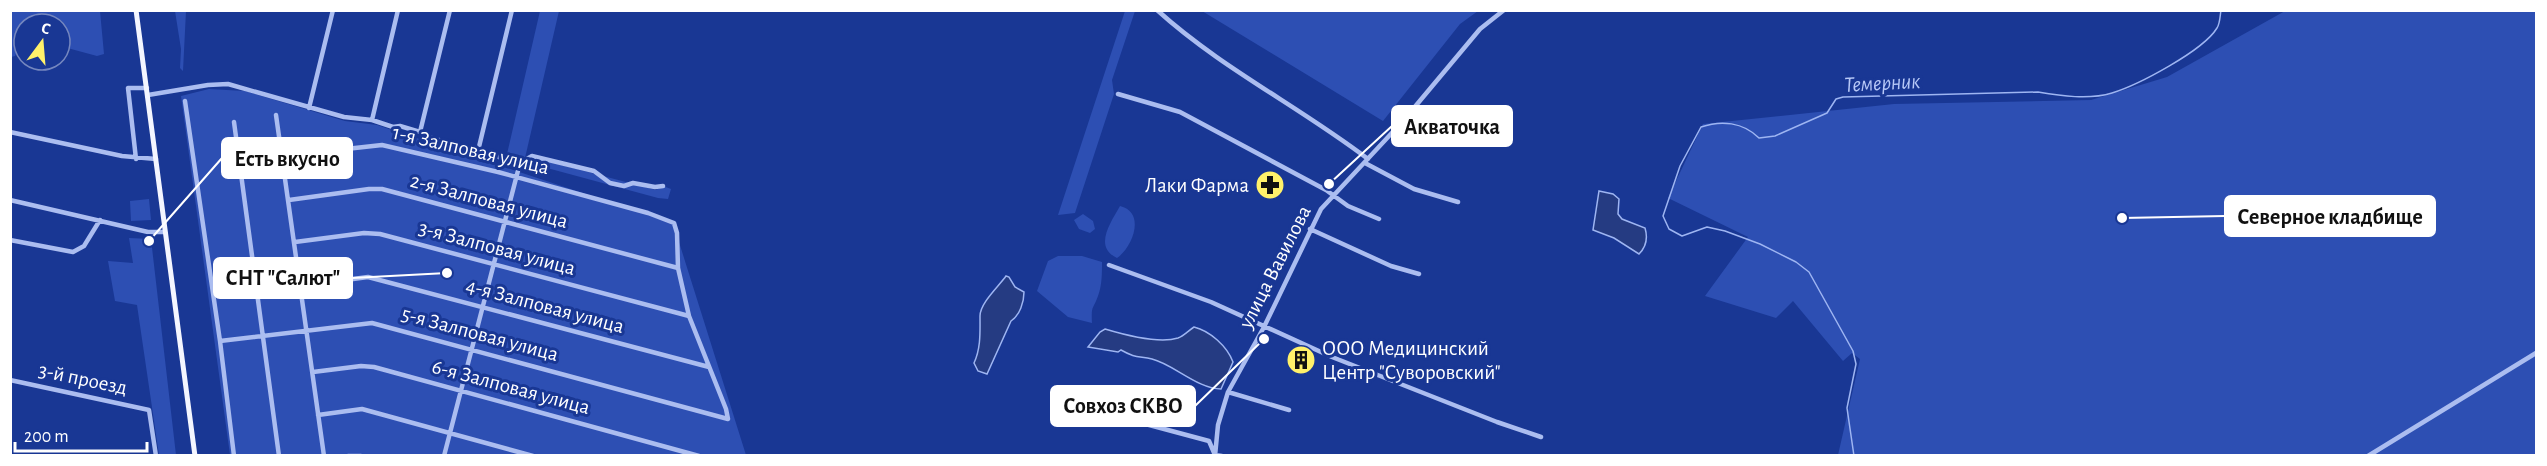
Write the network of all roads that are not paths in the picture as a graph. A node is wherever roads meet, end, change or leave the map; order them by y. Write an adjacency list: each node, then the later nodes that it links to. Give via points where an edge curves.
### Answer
1 (136, 10): 8 (main road)
2 (333, 10): 12 (street)
3 (398, 10): 14 (street)
4 (450, 10): 17 (street)
5 (512, 10): 18 (street)
6 (1157, 10): 22 (street, via 1202,47 1316,121)
7 (1504, 10): 22 (street, улица Вавилова, via 1479,29)
8 (147, 88): 10 (main road); 20 (street, via 128,88)
9 (1118, 94): 26 (street, via 1180,112)
10 (148, 95): 12 (street, via 228,84); 21 (main road)
11 (185, 101): 47 (street)
12 (309, 108): 14 (street)
13 (276, 115): 19 (street)
14 (372, 120): 17 (street)
15 (234, 122): 46 (street)
16 (10, 132): 20 (street)
17 (420, 132): 18 (street)
18 (478, 151): 23 (street)
19 (283, 156): 24 (street, 1-я Залповая улица, via 382,145); 28 (street)
20 (136, 159): 21 (street)
21 (156, 159): 34 (main road)
22 (1366, 161): 26 (street, улица Вавилова); 29 (street, via 1414,189)
23 (520, 163): 24 (street); 25 (street, via 532,156 594,171 610,183)
24 (517, 177): 32 (street); 39 (street, 1-я Залповая улица, via 674,223)
25 (663, 186)
26 (1332, 196): 30 (street); 33 (street, улица Вавилова)
27 (10, 200): 31 (street)
28 (290, 200): 32 (street, 2-я Залповая улица, via 382,189); 36 (street)
29 (1458, 202)
30 (1379, 219)
31 (100, 220): 34 (street, via 148,232); 35 (street, via 84,246 74,252)
32 (505, 223): 37 (street); 39 (street, 2-я Залповая улица)
33 (1310, 229): 40 (street, via 1391,266); 44 (street, улица Вавилова)
34 (165, 232): 62 (main road)
35 (10, 240)
36 (295, 242): 37 (street, 3-я Залповая улица, via 380,234); 41 (street)
37 (494, 264): 42 (street); 43 (street, 3-я Залповая улица)
38 (1109, 265): 44 (street, via 1211,302)
39 (678, 268): 43 (street)
40 (1419, 274)
41 (301, 286): 42 (street, 4-я Залповая улица, via 368,277); 45 (street)
42 (483, 307): 48 (street); 50 (street, 4-я Залповая улица)
43 (689, 316): 50 (street)
44 (1264, 327): 54 (street, улица Вавилова); 59 (street)
45 (308, 329): 46 (street, 5-я Залповая улица); 48 (street, 5-я Залповая улица, via 372,323); 51 (street)
46 (264, 335): 47 (street, 5-я Залповая улица); 64 (street)
47 (220, 341): 63 (street)
48 (473, 348): 50 (street, 5-я Залповая улица, via 728,419); 53 (street)
49 (2536, 353): 72 (street)
50 (709, 367)
51 (313, 372): 53 (street, 6-я Залповая улица, via 374,367); 56 (street)
52 (10, 380): 61 (street, 3-й проезд, via 149,410)
53 (461, 391): 58 (street); 70 (street, 6-я Залповая улица)
54 (1228, 392): 55 (street); 60 (street, улица Вавилова, via 1218,425)
55 (1289, 410)
56 (318, 415): 58 (street, via 362,409); 65 (street)
57 (1138, 422): 60 (street, via 1209,441)
58 (450, 433): 68 (street); 69 (street)
59 (1541, 437)
60 (1215, 455): 71 (street)
61 (156, 456)
62 (195, 456)
63 (234, 456)
64 (279, 456)
65 (324, 456)
66 (348, 456): 67 (street)
67 (361, 456)
68 (444, 456)
69 (533, 456)
70 (699, 456)
71 (1222, 456)
72 (2368, 456)

